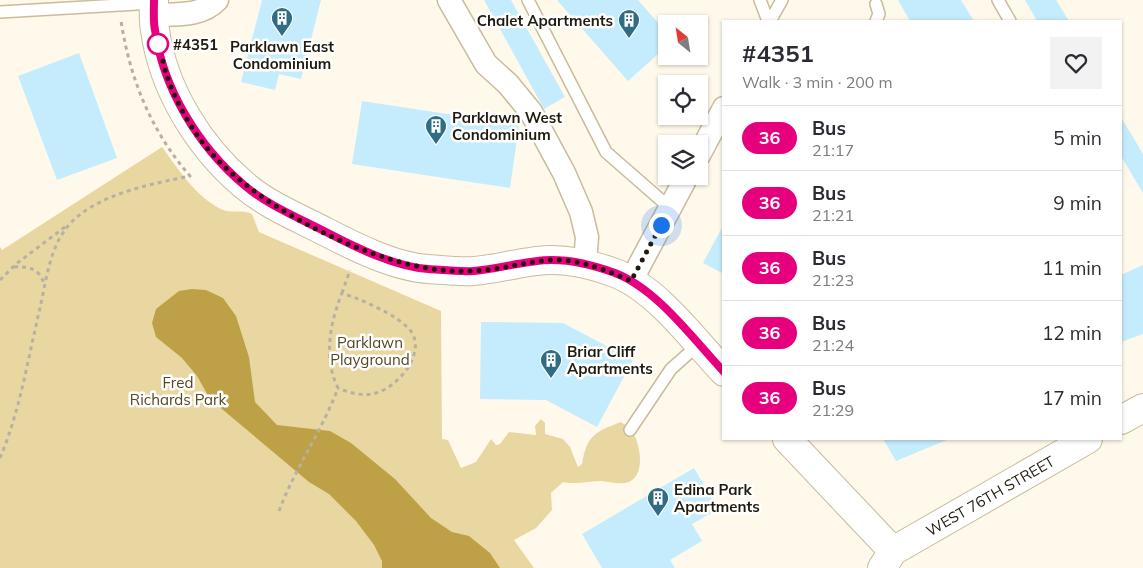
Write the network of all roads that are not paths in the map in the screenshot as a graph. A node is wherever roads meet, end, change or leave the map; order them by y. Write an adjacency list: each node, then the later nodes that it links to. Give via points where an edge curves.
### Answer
1 (217, 0): 8 (street, via 210,8 193,13)
2 (449, 0): 18 (street, via 486,64 531,112 564,173 585,228)
3 (528, 0): 17 (lane, via 606,152)
4 (760, 0): 10 (lane)
5 (782, 0): 11 (lane)
6 (998, 0): 13 (lane)
7 (876, 4): 12 (lane, via 879,14)
8 (154, 6): 9 (lane); 18 (street, via 155,30 167,74 186,115 213,154 244,186 284,210 380,257 426,269 472,271 553,260)
9 (0, 12)
10 (769, 20)
11 (770, 20)
12 (876, 20)
13 (1009, 20)
14 (722, 112): 15 (street)
15 (708, 137)
16 (682, 185): 17 (street)
17 (670, 208): 19 (street)
18 (585, 264): 19 (street)
19 (631, 281): 20 (street, via 666,310)
20 (698, 344): 21 (street); 24 (lane, via 671,369)
21 (722, 370)
22 (1143, 408): 23 (street)
23 (1122, 419)
24 (630, 430)
25 (788, 440): 27 (street)
26 (1086, 440): 27 (street, WEST 76TH STREET)
27 (888, 560)

